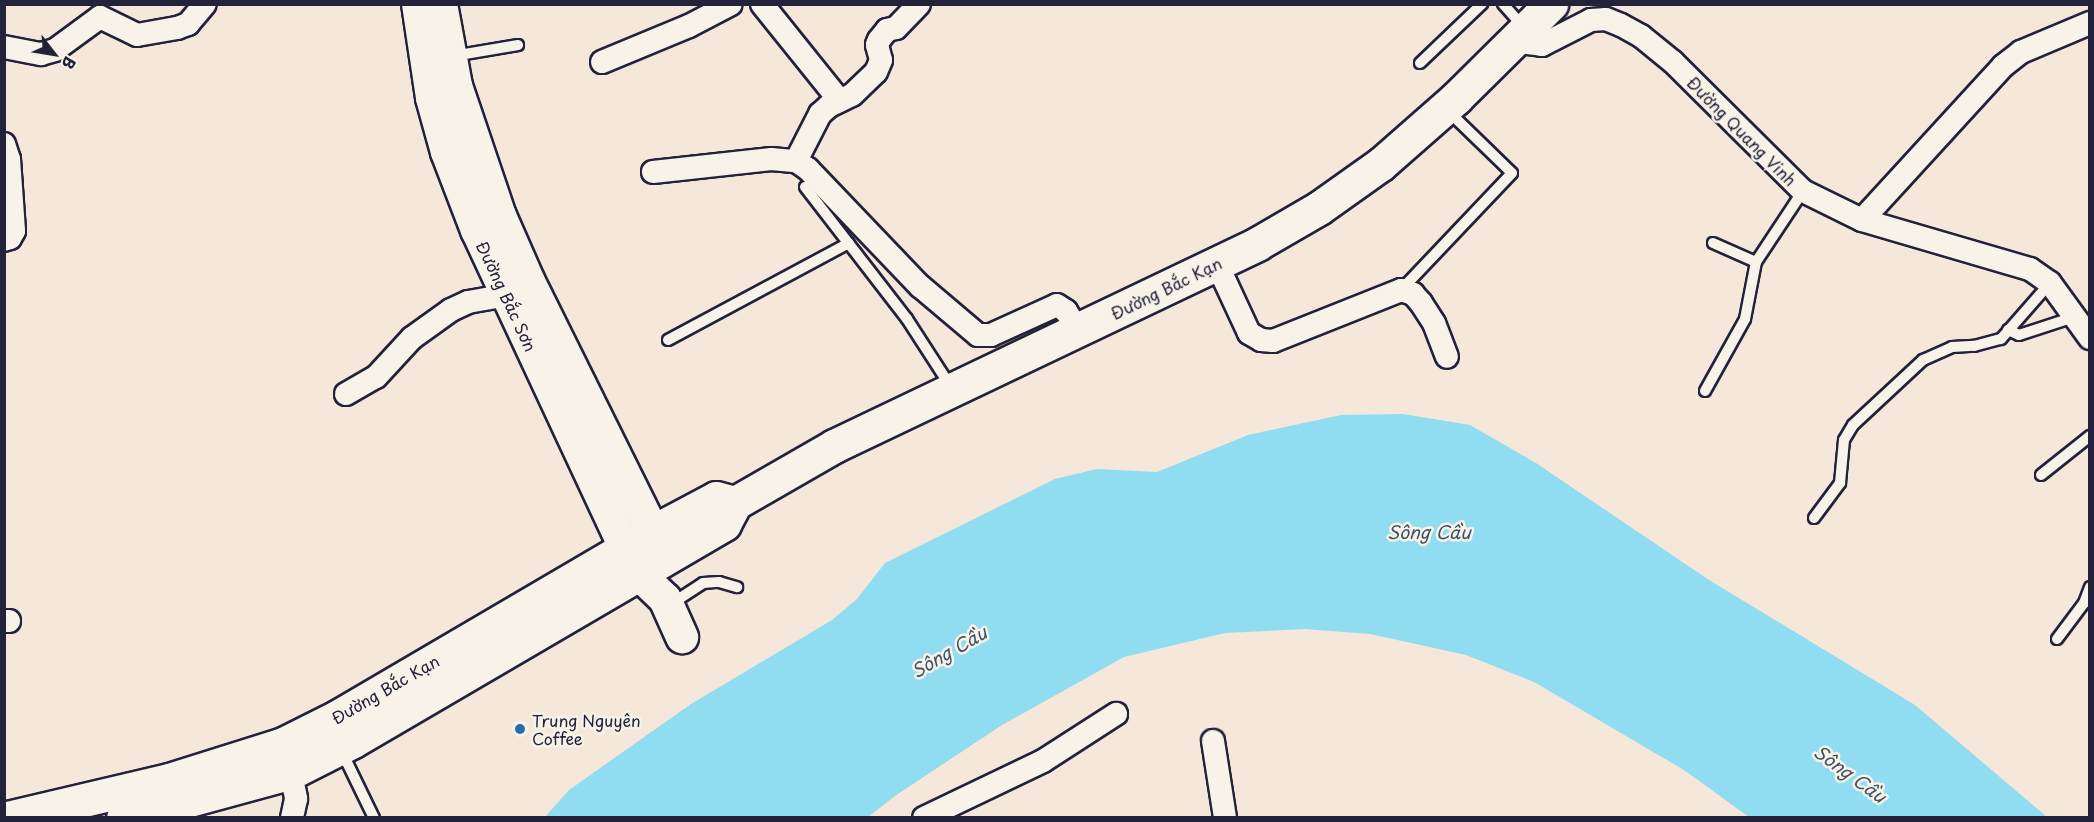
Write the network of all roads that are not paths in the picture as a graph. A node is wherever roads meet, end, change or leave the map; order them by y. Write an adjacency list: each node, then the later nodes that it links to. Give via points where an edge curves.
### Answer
1 (205, 4): 13 (street, via 188,24 177,28 137,35 100,17 55,50 41,54)
2 (418, 4): 32 (main road, Đường Bắc Sơn, via 432,98 447,152)
3 (441, 4): 14 (main road, Đường Bắc Sơn)
4 (730, 4): 15 (street, via 689,26)
5 (762, 4): 17 (street)
6 (919, 4): 17 (street, via 879,40 881,60 876,72)
7 (1482, 4): 16 (lane)
8 (1503, 4): 11 (lane)
9 (1551, 4): 11 (highway, Đường Bắc Kạn)
10 (2090, 23): 24 (street, via 2021,52 2004,66)
11 (1521, 32): 18 (highway, Đường Bắc Kạn); 23 (street, Đường Quang Vinh, via 1528,43 1542,45 1591,20 1606,19 1641,36)
12 (518, 45): 14 (lane)
13 (4, 47)
14 (450, 56): 45 (main road, Đường Bắc Sơn, via 473,142 500,216)
15 (602, 62)
16 (1420, 63)
17 (840, 101): 20 (street, via 820,114)
18 (1444, 107): 29 (highway, Đường Bắc Kạn, via 1381,164 1319,208); 31 (lane, via 1512,173)
19 (4, 144): 25 (street, via 9,159 14,231)
20 (796, 161): 21 (street, via 771,159); 34 (street, via 920,286 978,335 991,335 1057,305 1066,311)
21 (653, 172)
22 (805, 187): 26 (lane)
23 (1803, 191): 24 (street, Đường Quang Vinh); 28 (lane)
24 (1862, 220): 30 (street, Đường Quang Vinh, via 2030,269)
25 (4, 240)
26 (849, 243): 37 (lane); 39 (lane, via 907,319)
27 (1713, 243): 28 (lane)
28 (1756, 262): 40 (lane, via 1745,319)
29 (1217, 264): 31 (street, via 1249,333 1261,340 1273,341); 34 (highway, Đường Bắc Kạn)
30 (2050, 283): 33 (street, Đường Quang Vinh); 35 (lane)
31 (1401, 290): 38 (street, via 1413,294 1421,303 1434,323)
32 (506, 295): 41 (street, via 468,302 451,310 412,338 376,377); 45 (main road, Đường Bắc Sơn)
33 (2074, 317): 35 (lane, via 2019,335); 36 (street, Đường Quang Vinh)
34 (1078, 330): 39 (highway, Đường Bắc Kạn)
35 (2008, 330): 44 (lane, via 2001,339 1952,347 1923,360 1852,425 1844,440 1840,483)
36 (2090, 338)
37 (668, 340)
38 (1447, 357)
39 (953, 389): 45 (highway, Đường Bắc Kạn, via 834,446 735,503 724,524)
40 (1705, 391)
41 (346, 394)
42 (2090, 436): 43 (lane)
43 (2041, 475)
44 (1814, 518)
45 (646, 553): 48 (main road); 53 (highway, Đường Bắc Kạn); 54 (highway, Đường Bắc Kạn, via 339,716)
46 (2090, 586): 50 (lane, via 2084,603)
47 (737, 587): 48 (lane, via 703,583)
48 (667, 602): 49 (main road)
49 (682, 637)
50 (2057, 639)
51 (1116, 714): 59 (street, via 1043,762)
52 (1213, 741): 60 (street)
53 (340, 747): 54 (highway, Đường Bắc Kạn); 58 (lane)
54 (287, 758): 55 (highway, Đường Bắc Kạn, via 170,780); 56 (highway, Đường Bắc Kạn); 57 (street, via 296,799)
55 (7, 818)
56 (123, 818)
57 (292, 818)
58 (374, 818)
59 (924, 818)
60 (1225, 818)

